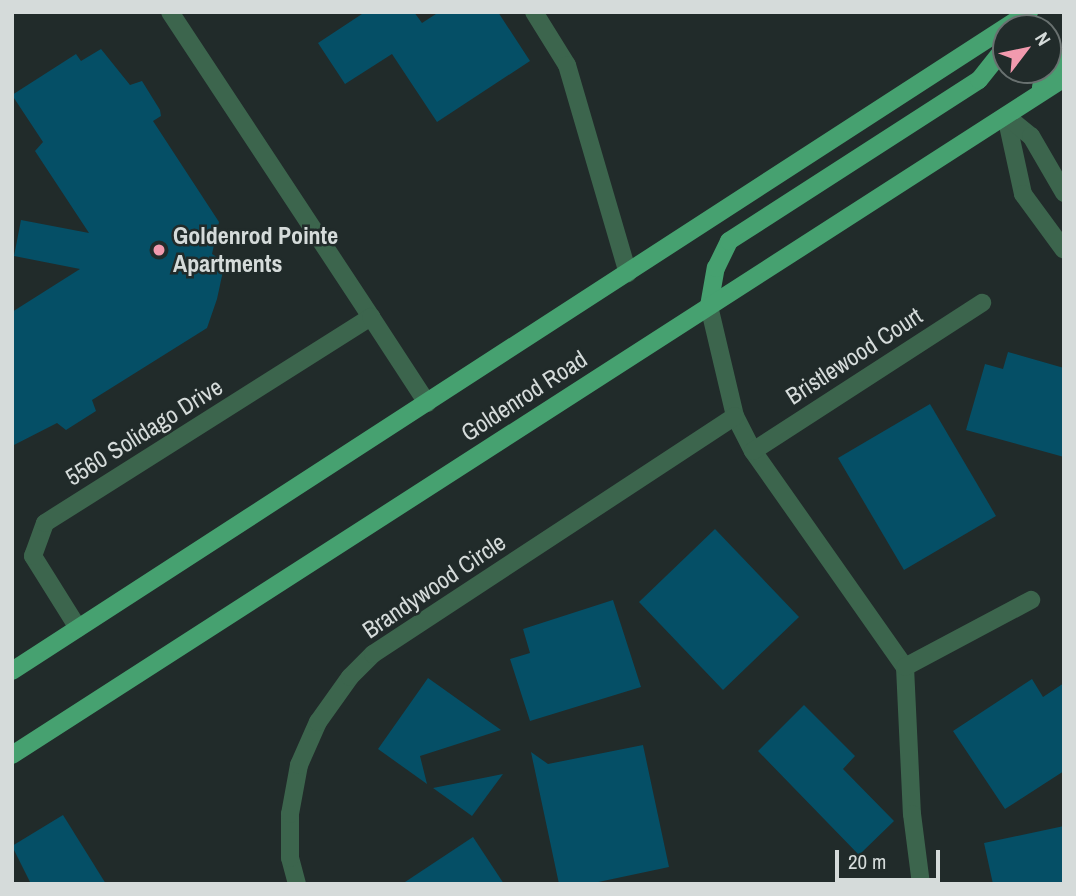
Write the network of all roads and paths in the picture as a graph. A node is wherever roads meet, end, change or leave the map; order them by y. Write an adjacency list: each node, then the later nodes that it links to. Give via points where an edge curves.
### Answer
1 (170, 12): 14 (street)
2 (534, 12): 11 (street, via 567,65)
3 (1031, 12): 11 (main road, Goldenrod Road)
4 (1064, 59): 7 (main road)
5 (992, 64): 13 (main road, via 979,80 729,241 716,268)
6 (1064, 78): 7 (main road, Goldenrod Road)
7 (1030, 100): 8 (main road, Goldenrod Road)
8 (1006, 116): 9 (street, via 1031,136); 10 (street, via 1023,194); 13 (main road, Goldenrod Road)
9 (1064, 193)
10 (1064, 250)
11 (628, 273): 15 (main road, Goldenrod Road)
12 (982, 303): 17 (street, Bristlewood Court)
13 (709, 306): 16 (street); 22 (main road, Goldenrod Road)
14 (370, 317): 15 (street); 19 (street, 5560 Solidago Drive, via 45,523 33,556)
15 (426, 403): 19 (main road, Goldenrod Road)
16 (734, 416): 17 (street); 23 (street, Brandywood Circle, via 373,654 350,677 317,722 299,765 290,814 290,858)
17 (752, 450): 20 (street)
18 (1031, 600): 20 (street)
19 (78, 628): 21 (main road, Goldenrod Road)
20 (905, 667): 24 (street, via 912,814)
21 (12, 671)
22 (12, 755)
23 (297, 884)
24 (921, 884)

